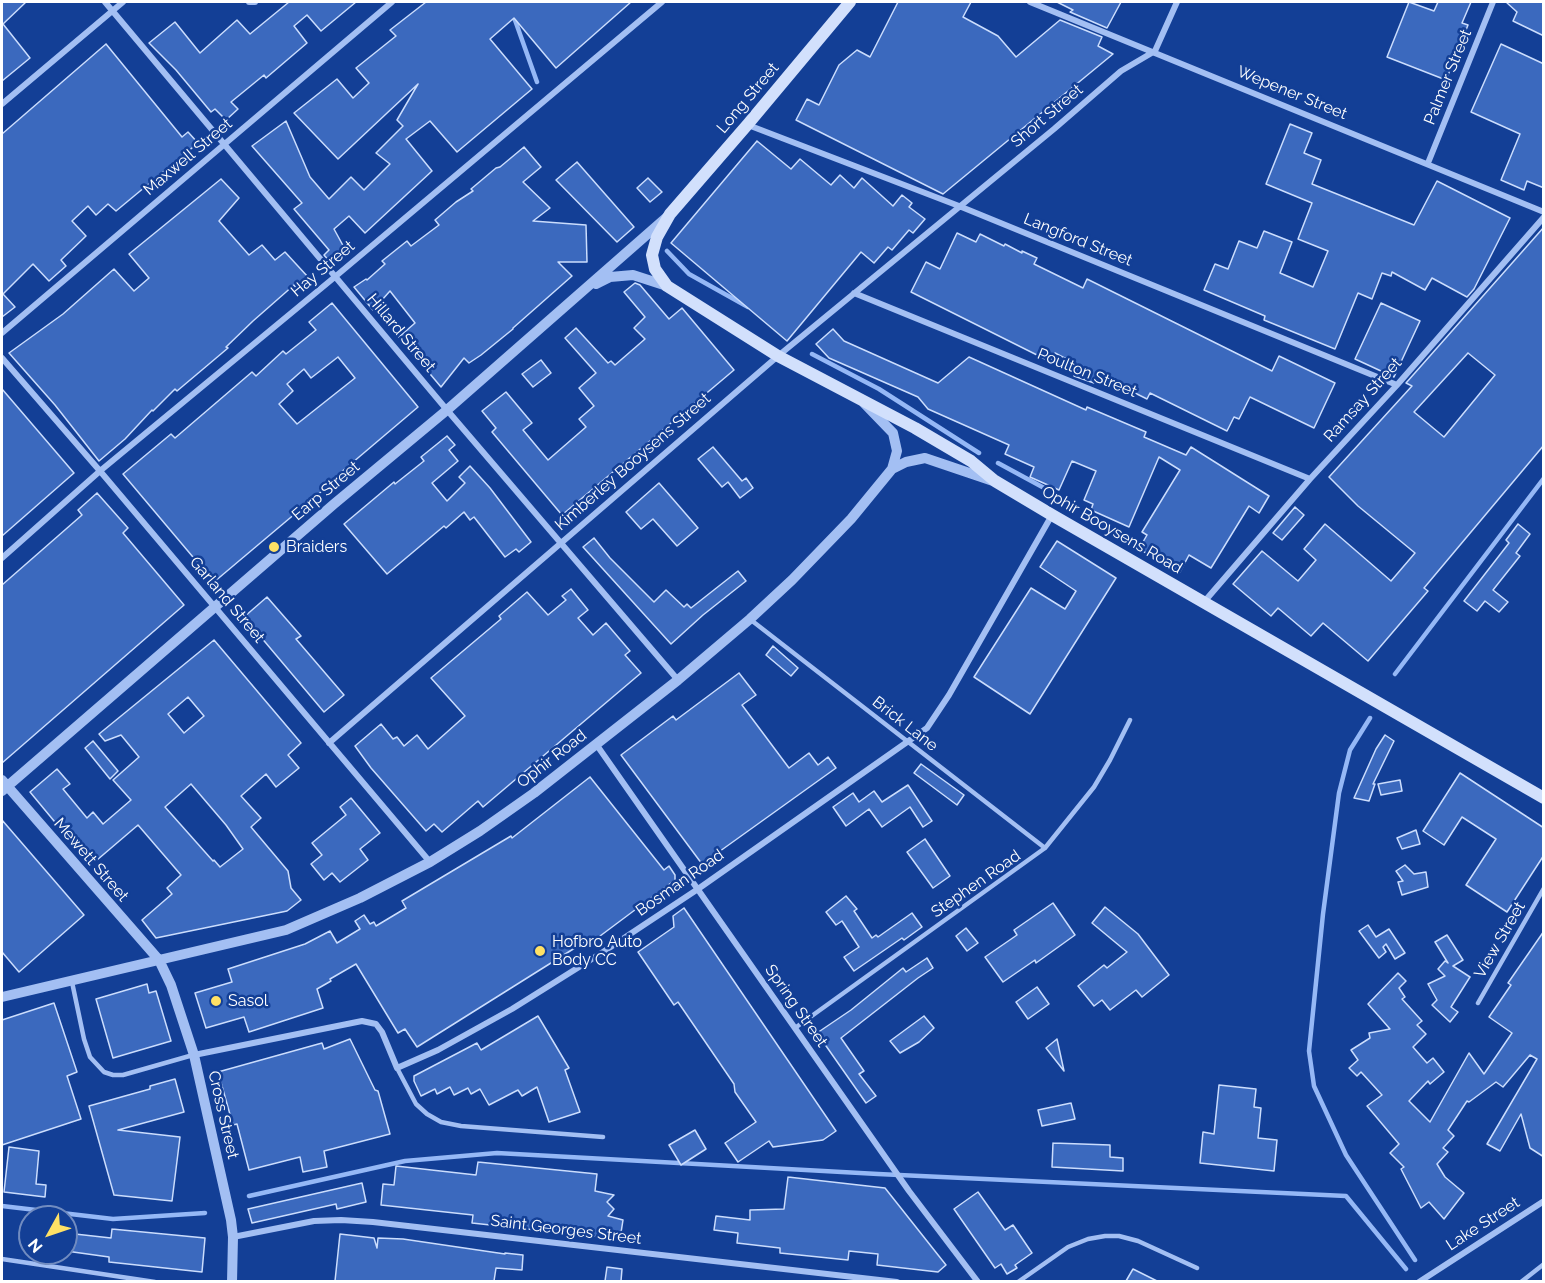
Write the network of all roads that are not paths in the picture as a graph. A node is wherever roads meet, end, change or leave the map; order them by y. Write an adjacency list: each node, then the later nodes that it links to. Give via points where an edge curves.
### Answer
1 (105, 2): 11 (street, Hillard Street)
2 (123, 2): 11 (street)
3 (249, 2): 4 (street)
4 (255, 2)
5 (392, 2): 15 (street, Maxwell Street)
6 (662, 2): 21 (street, Hay Street)
7 (850, 2): 14 (main road, Long Street)
8 (1030, 2): 12 (street, Wepener Street)
9 (1177, 2): 12 (street)
10 (1492, 2): 16 (street, Palmer Street)
11 (112, 10): 13 (street); 15 (street, Hillard Street)
12 (1155, 51): 16 (street, Wepener Street); 17 (street, Short Street, via 1121,71)
13 (2, 104)
14 (748, 124): 17 (street, Langford Street); 19 (main road, Long Street)
15 (225, 145): 21 (street, Hillard Street); 25 (street, Maxwell Street)
16 (1428, 163): 18 (street, Wepener Street)
17 (959, 206): 24 (street, Kimberley Booysens Street); 28 (street, Langford Street)
18 (1544, 212)
19 (670, 214): 22 (main road, Long Street, via 652,255 655,269); 23 (street, Earp Street)
20 (1544, 217): 28 (street, Ramsay Street)
21 (336, 276): 30 (street, Hillard Street); 32 (street, Hay Street)
22 (667, 286): 23 (street, via 625,275); 26 (main road, Ophir Booysens Road)
23 (587, 287): 30 (street, Earp Street)
24 (854, 293): 26 (street, Kimberley Booysens Street); 33 (street, Poulton Street)
25 (2, 333)
26 (778, 356): 29 (main road, Ophir Booysens Road); 36 (street, Kimberley Booysens Street)
27 (2, 358): 32 (street, Garland Street)
28 (1397, 384): 33 (street, Ramsay Street)
29 (860, 399): 31 (street, via 895,438 897,451); 34 (main road, Ophir Booysens Road, via 959,454)
30 (447, 410): 36 (street, Hillard Street); 39 (street, Earp Street)
31 (892, 469): 34 (street, via 925,458); 40 (street, Ophir Road, via 834,536)
32 (100, 471): 37 (street, Hay Street); 39 (street, Garland Street)
33 (1310, 478): 38 (street, Ramsay Street)
34 (995, 481): 35 (main road, Ophir Booysens Road)
35 (1052, 515): 38 (main road, Ophir Booysens Road); 43 (street, Bosman Road, via 931,723)
36 (560, 543): 41 (street, Hillard Street); 44 (street, Kimberley Booysens Street)
37 (2, 558)
38 (1204, 603): 47 (main road, Ophir Booysens Road)
39 (216, 608): 44 (street, Garland Street); 46 (street, Earp Street)
40 (750, 619): 41 (street, Ophir Road); 43 (lane, Brick Lane)
41 (678, 680): 45 (street, Ophir Road)
42 (1130, 720): 48 (lane, Stephen Road, via 1094,787)
43 (907, 742): 48 (lane, Brick Lane); 51 (street, Bosman Road)
44 (329, 743): 49 (street, Garland Street)
45 (596, 744): 49 (street, Ophir Road, via 534,793); 51 (street, Spring Street)
46 (3, 786): 52 (street, Mewett Street)
47 (1544, 798)
48 (1045, 848): 56 (lane, Stephen Road)
49 (430, 862): 52 (street, Ophir Road, via 286,930)
50 (1544, 888): 55 (lane, View Street)
51 (698, 889): 56 (street, Spring Street); 58 (street, Bosman Road, via 512,1009)
52 (159, 960): 53 (street, Ophir Road); 57 (street, Cross Street)
53 (72, 979): 54 (street, Ophir Road); 57 (lane, via 90,1057 104,1072 123,1075)
54 (2, 997)
55 (1478, 1003)
56 (795, 1028): 68 (street, Spring Street, via 909,1191)
57 (194, 1055): 58 (street, via 362,1021 376,1024 382,1032); 61 (street, Cross Street)
58 (397, 1068): 59 (lane, via 416,1104 441,1122)
59 (603, 1137)
60 (1544, 1201): 70 (street, Lake Street)
61 (233, 1237): 66 (street, Cross Street); 67 (street, Saint Georges Street, via 314,1221 341,1220)
62 (2, 1259): 65 (lane)
63 (1544, 1264): 71 (lane)
64 (1197, 1268): 69 (lane, via 1138,1241 1105,1236 1068,1247)
65 (155, 1281)
66 (232, 1281)
67 (897, 1281)
68 (978, 1281)
69 (1018, 1281)
70 (1419, 1281)
71 (1521, 1281)

